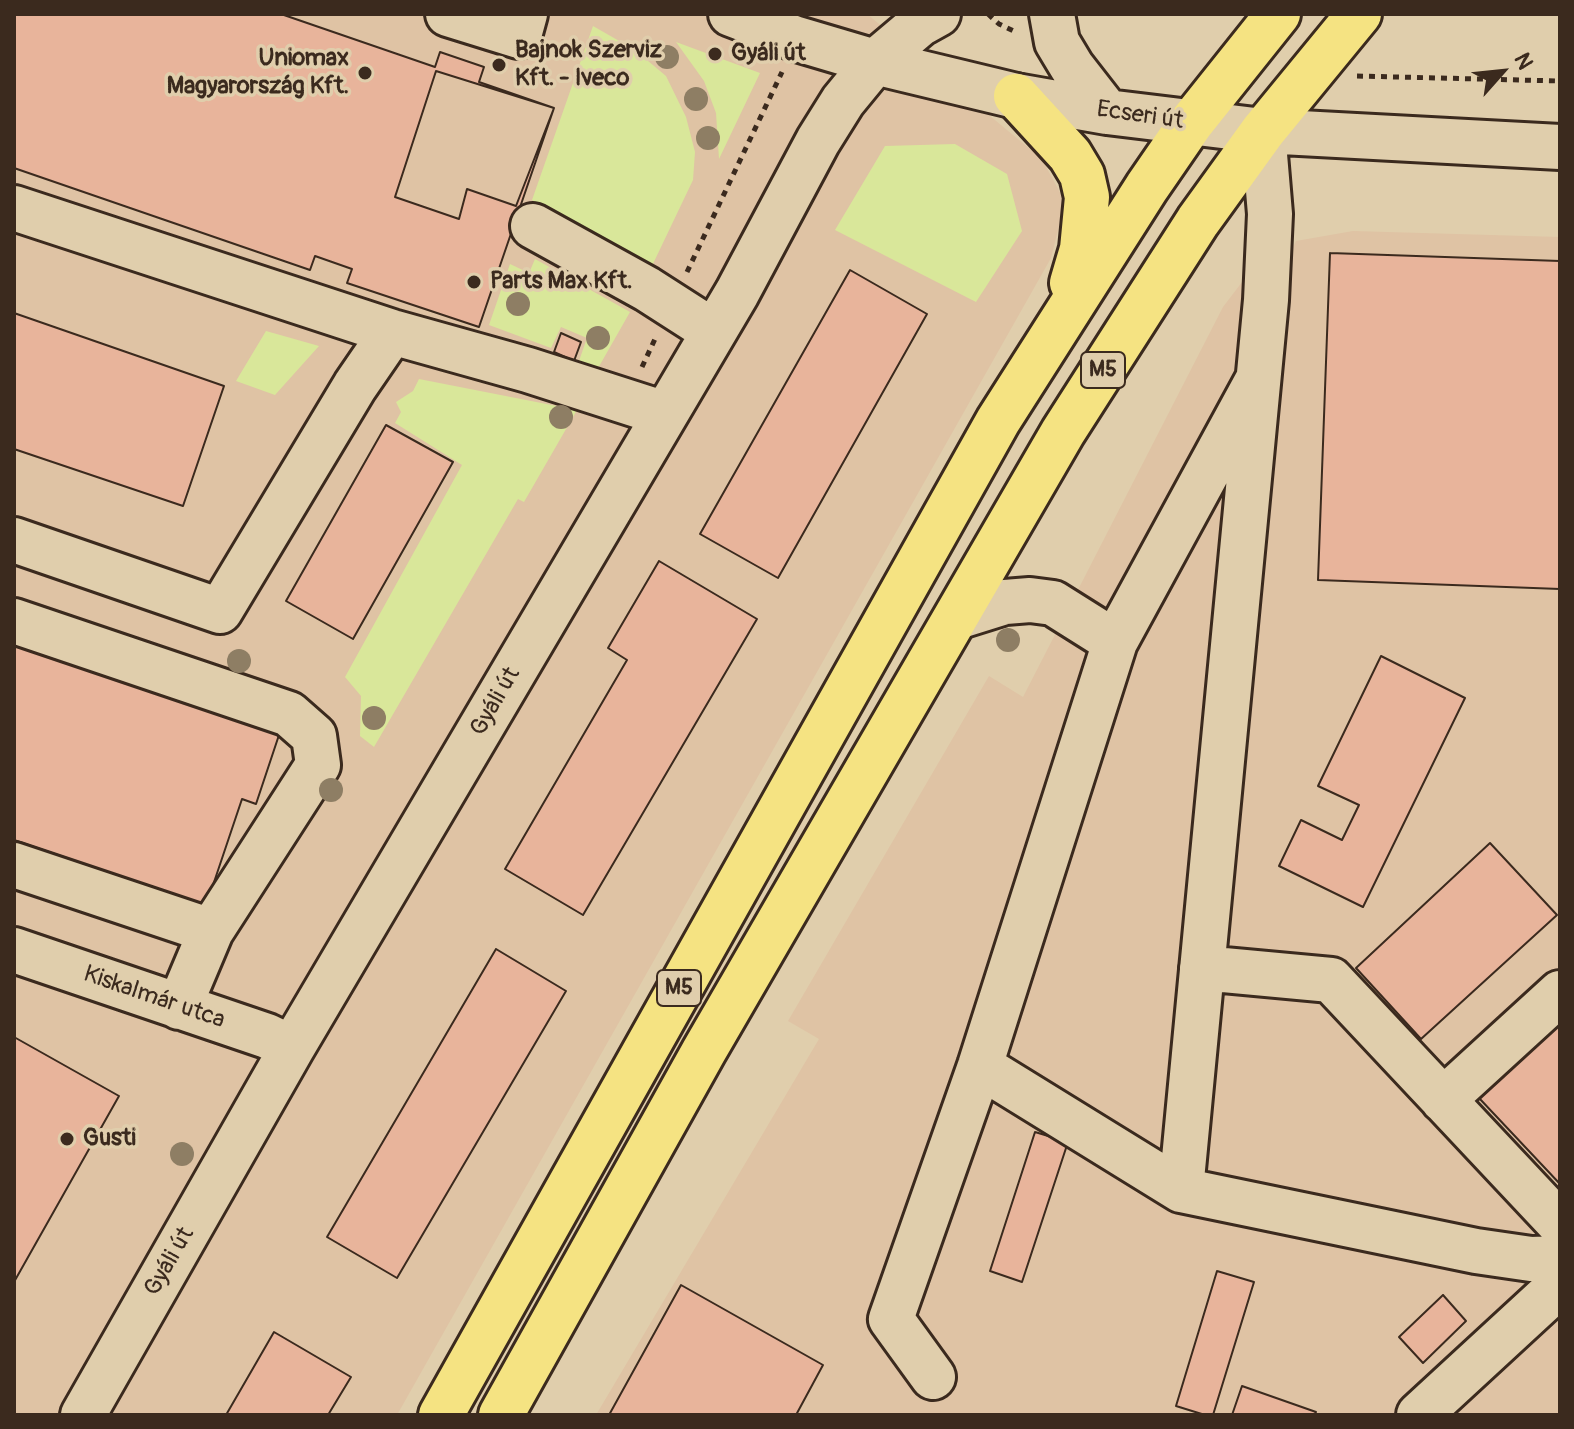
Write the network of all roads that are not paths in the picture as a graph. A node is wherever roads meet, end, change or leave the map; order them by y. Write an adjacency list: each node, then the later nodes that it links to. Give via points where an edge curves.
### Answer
1 (448, 14): 2 (street, via 519,36)
2 (525, 14)
3 (731, 14): 8 (street, Ecseri út)
4 (938, 14): 8 (street, Gyáli út)
5 (1052, 14): 10 (street, via 1057,42)
6 (1278, 14): 11 (main road, M5)
7 (1359, 14): 12 (main road, M5)
8 (875, 62): 9 (street, Ecseri út); 18 (street, Gyáli út, via 818,141)
9 (1016, 96): 10 (street, Ecseri út); 16 (main road, via 1070,155 1087,197 1082,249)
10 (1107, 112): 11 (street, Ecseri út)
11 (1191, 123): 12 (street, Ecseri út); 16 (main road, M5)
12 (1263, 131): 13 (street, Ecseri út); 19 (street, via 1270,214); 22 (main road, M5, via 1176,253 1087,394)
13 (1560, 147)
14 (14, 208): 17 (street)
15 (533, 226): 18 (street)
16 (1062, 317): 40 (main road, M5, via 917,562)
17 (392, 332): 20 (street); 21 (street, via 220,611)
18 (714, 332): 20 (street, Gyáli út)
19 (1257, 381): 24 (street); 28 (street)
20 (646, 408): 31 (street, Gyáli út)
21 (14, 540)
22 (957, 617): 24 (street, via 1005,602 1053,603); 41 (main road, M5, via 704,1051)
23 (14, 621): 26 (street, via 289,714 314,736 318,765)
24 (1115, 642): 32 (street)
25 (14, 865): 26 (street)
26 (211, 931): 30 (street)
27 (14, 950): 30 (street, Kiskalmár utca)
28 (1202, 968): 33 (street, via 1331,980); 34 (street)
29 (1560, 993): 33 (street)
30 (179, 1007): 31 (street, Kiskalmár utca)
31 (292, 1048): 39 (street, Gyáli út)
32 (980, 1066): 34 (street); 38 (street, via 891,1319)
33 (1443, 1100): 35 (street)
34 (1181, 1190): 36 (street, via 1476,1251)
35 (1560, 1224)
36 (1560, 1258)
37 (1560, 1285): 42 (street)
38 (933, 1377)
39 (83, 1415)
40 (441, 1415)
41 (501, 1415)
42 (1419, 1415)

